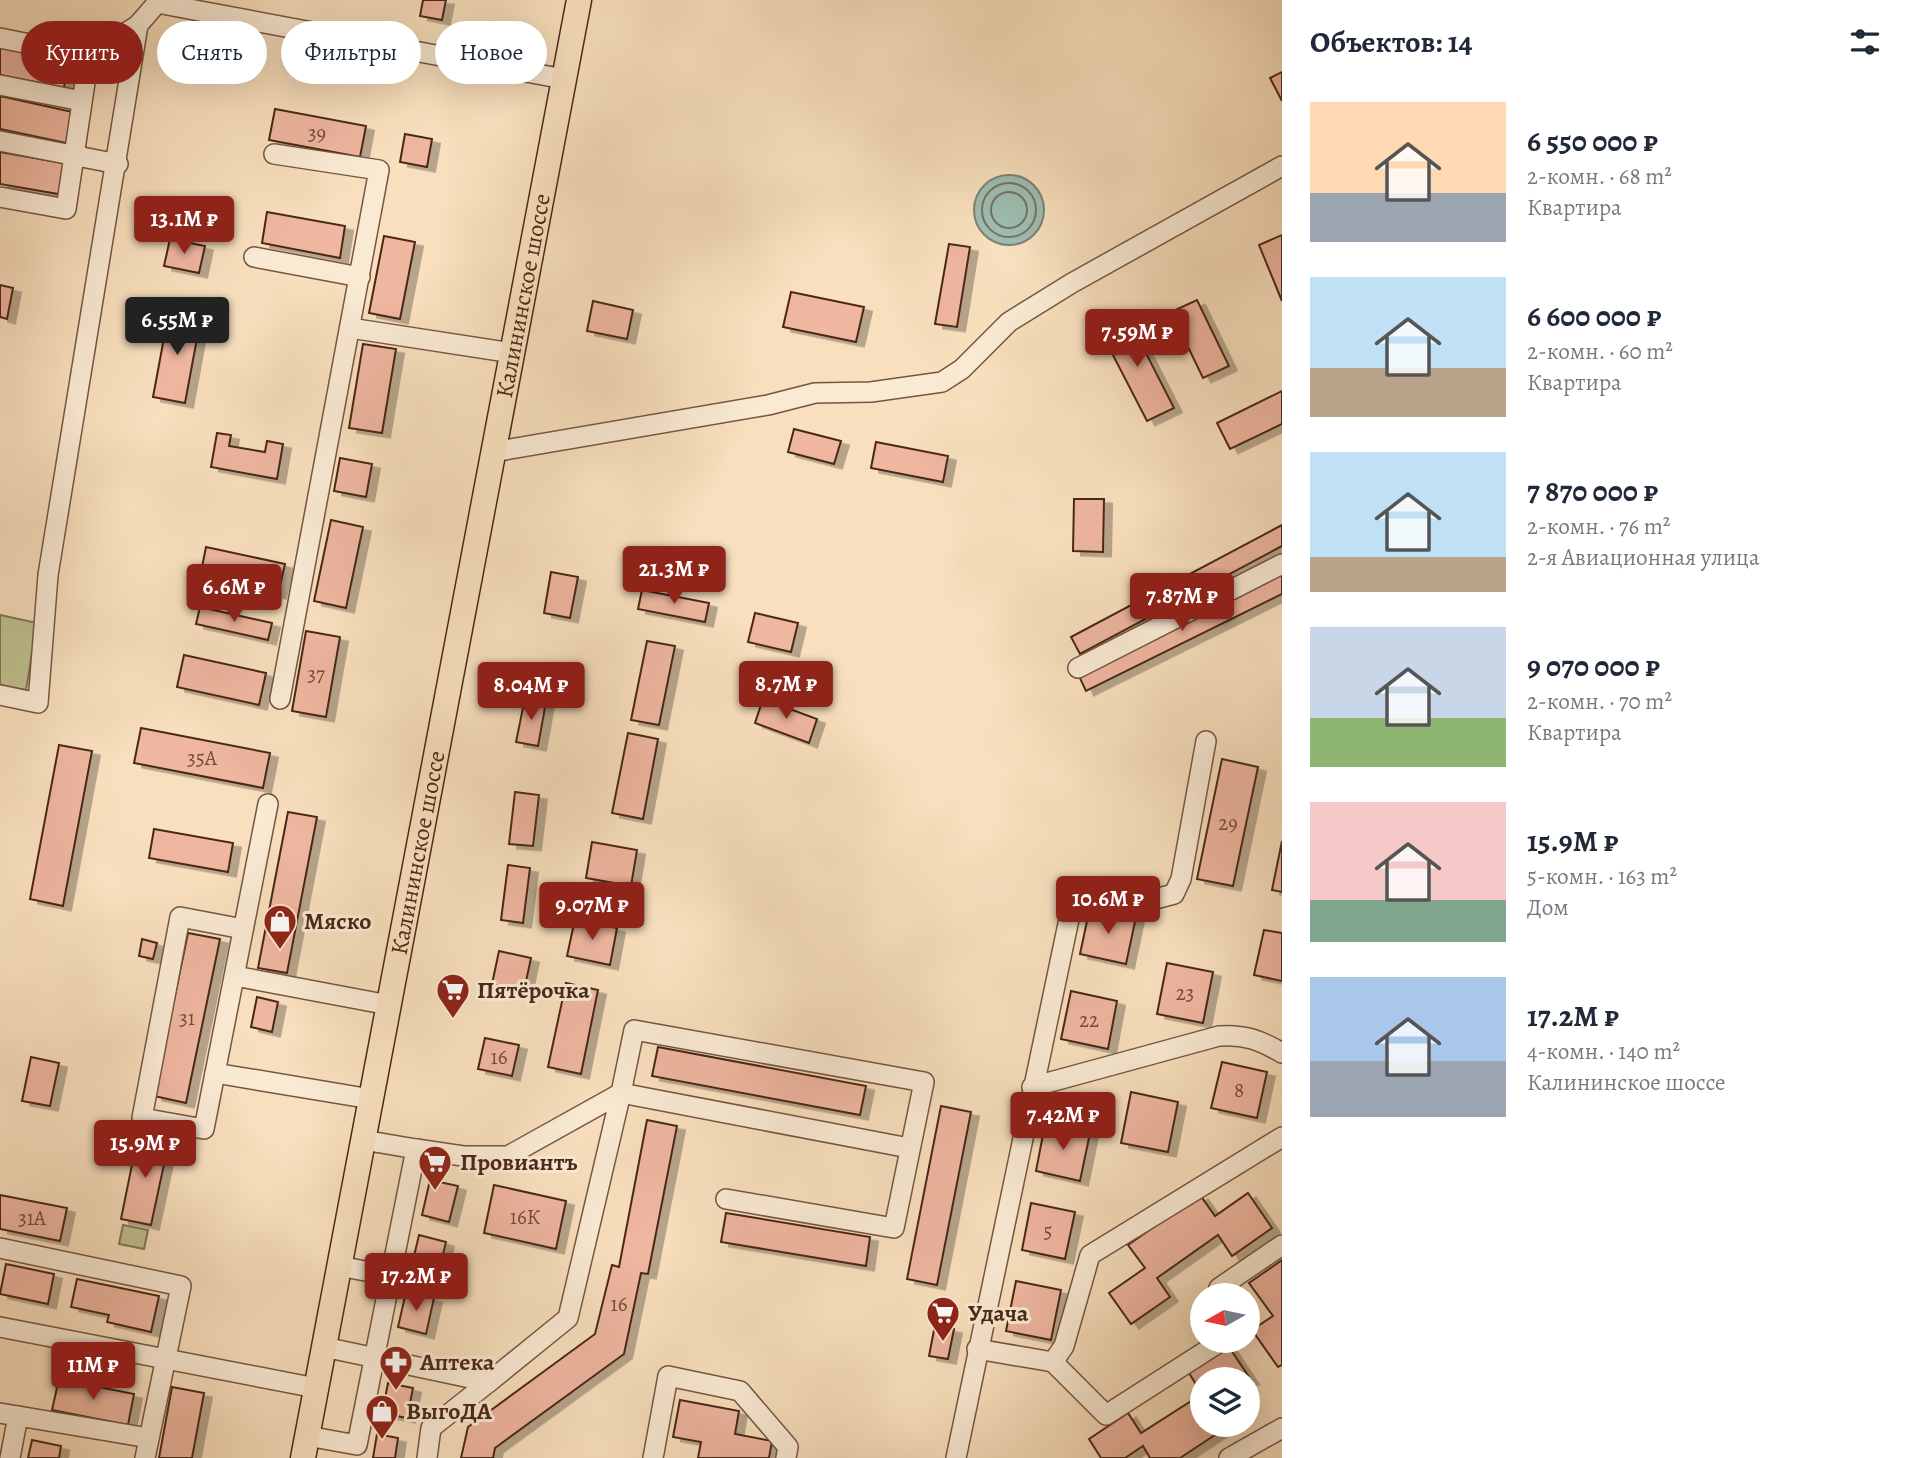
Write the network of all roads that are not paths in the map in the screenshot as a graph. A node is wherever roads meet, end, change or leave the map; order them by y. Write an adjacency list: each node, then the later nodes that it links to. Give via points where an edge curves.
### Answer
1 (579, 0): 6 (main road, Калининское шоссе)
2 (157, 1): 3 (street); 6 (street)
3 (141, 21)
4 (0, 38): 5 (street)
5 (21, 42)
6 (564, 79): 20 (main road, Калининское шоссе)
7 (85, 84): 10 (street)
8 (130, 84): 14 (street)
9 (0, 85): 10 (street)
10 (82, 101): 13 (street)
11 (0, 141): 13 (street)
12 (274, 154): 18 (street, via 379,170)
13 (74, 155): 14 (street); 16 (street, via 66,209)
14 (118, 164): 24 (street, via 48,575 38,703)
15 (1282, 166): 21 (street, via 1009,322 962,369 942,382 871,392 815,393)
16 (0, 197)
17 (254, 257): 18 (street)
18 (360, 276): 19 (street)
19 (350, 328): 20 (street); 25 (street)
20 (512, 353): 21 (main road, Калининское шоссе)
21 (493, 452): 30 (main road, Калининское шоссе)
22 (1282, 564): 23 (street)
23 (1078, 668)
24 (0, 695)
25 (280, 699)
26 (1206, 741): 33 (street, via 1181,879 1174,894 1158,898 1094,889 1073,900)
27 (268, 804): 28 (street)
28 (243, 929): 29 (street); 32 (street, via 180,917 142,1118 204,1129)
29 (235, 976): 30 (street); 32 (street)
30 (389, 1005): 35 (main road, Калининское шоссе)
31 (1282, 1053): 33 (street, via 1239,1034 1219,1036)
32 (215, 1073): 35 (street)
33 (1032, 1087): 48 (street)
34 (621, 1093): 38 (street); 38 (street, via 634,1030 923,1082); 39 (street, via 508,1156); 53 (street, via 568,1318)
35 (371, 1099): 37 (main road, Калининское шоссе)
36 (1282, 1137): 52 (street, via 1090,1255 1065,1346)
37 (363, 1140): 39 (street); 43 (main road, Калининское шоссе)
38 (909, 1148): 40 (street, via 894,1228)
39 (416, 1149): 44 (street)
40 (726, 1199)
41 (1282, 1245): 45 (street)
42 (0, 1248): 51 (street, via 181,1286)
43 (339, 1266): 44 (street); 47 (main road, Калининское шоссе)
44 (391, 1276): 50 (street)
45 (1226, 1283)
46 (0, 1327): 51 (street)
47 (324, 1347): 50 (street); 54 (main road, Калининское шоссе)
48 (977, 1349): 52 (street); 64 (street)
49 (1203, 1353): 52 (street, via 1106,1415)
50 (375, 1358): 53 (street); 58 (street, via 357,1445)
51 (166, 1359): 54 (street); 57 (street)
52 (1053, 1362)
53 (489, 1382): 61 (street, via 432,1428)
54 (316, 1388): 58 (main road, Калининское шоссе)
55 (9, 1415): 57 (street); 59 (street)
56 (1282, 1428): 65 (street)
57 (149, 1437): 60 (street)
58 (305, 1447)
59 (10, 1458)
60 (145, 1458)
61 (427, 1458)
62 (653, 1458): 63 (street, via 668,1376 740,1391 788,1447)
63 (786, 1458)
64 (956, 1458)
65 (1229, 1458)

